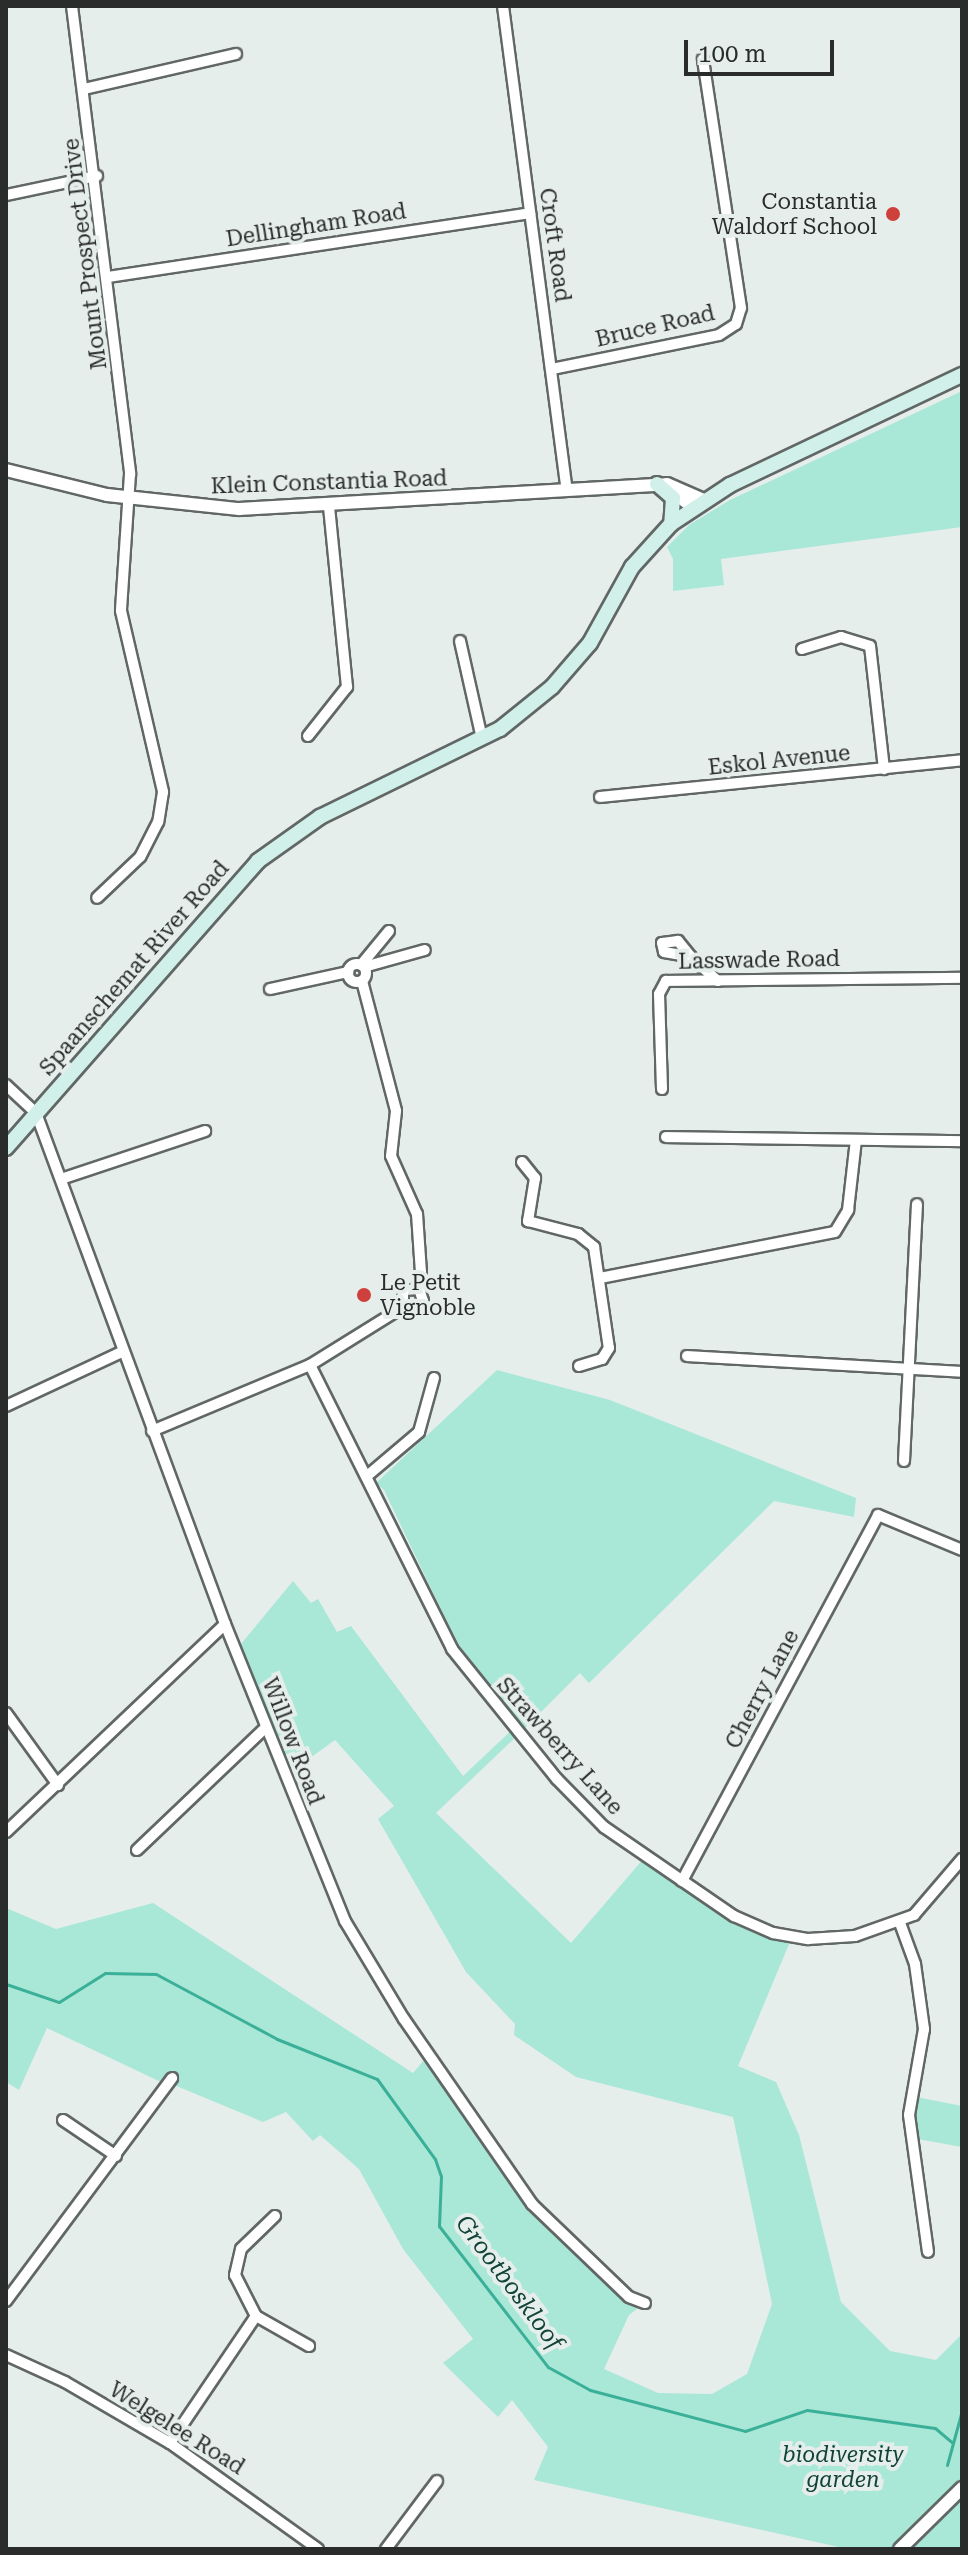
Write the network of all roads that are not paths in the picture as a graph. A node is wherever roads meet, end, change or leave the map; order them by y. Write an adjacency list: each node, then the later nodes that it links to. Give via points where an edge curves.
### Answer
1 (72, 6): 5 (street, Mount Prospect Drive)
2 (503, 6): 8 (street, Croft Road)
3 (236, 54): 5 (street)
4 (703, 59): 10 (street, Bruce Road, via 741,308 736,324 719,335)
5 (84, 89): 6 (street, Mount Prospect Drive)
6 (97, 176): 7 (street); 9 (street, Mount Prospect Drive)
7 (6, 195)
8 (530, 213): 9 (street, Dellingham Road); 10 (street, Croft Road)
9 (108, 277): 15 (street, Mount Prospect Drive)
10 (552, 369): 14 (street, Croft Road)
11 (962, 375): 16 (main road, Spaanschemat River Road)
12 (6, 470): 15 (street, Klein Constantia Road)
13 (657, 484): 14 (street, Klein Constantia Road); 16 (street, Klein Constantia Road, via 681,486); 18 (main road, via 675,504)
14 (567, 489): 17 (street, Klein Constantia Road)
15 (130, 498): 17 (street, Klein Constantia Road, via 239,509); 26 (street, Mount Prospect Drive, via 120,570 121,611 163,792 158,822 140,857)
16 (699, 504): 18 (main road, Spaanschemat River Road)
17 (329, 506): 21 (street, via 347,687)
18 (671, 524): 22 (main road, Spaanschemat River Road, via 632,567 568,671 518,716)
19 (460, 641): 22 (street)
20 (802, 649): 24 (street, via 841,637 870,646)
21 (308, 736)
22 (482, 739): 38 (main road, Spaanschemat River Road, via 320,817 277,846 219,899)
23 (962, 760): 24 (street, Eskol Avenue)
24 (884, 769): 25 (street, Eskol Avenue)
25 (600, 797)
26 (97, 898)
27 (389, 931): 30 (street)
28 (425, 950): 30 (street)
29 (691, 957): 34 (street)
30 (363, 966): 31 (street, via 354,964); 33 (street)
31 (348, 972): 33 (street, via 353,982); 35 (street)
32 (962, 978): 34 (street, Lasswade Road)
33 (362, 981): 48 (street, via 396,1111 391,1156 417,1214)
34 (718, 981): 37 (street, Lasswade Road, via 661,985)
35 (270, 989)
36 (6, 1085): 38 (street)
37 (662, 1089)
38 (36, 1113): 43 (main road, Spaanschemat River Road); 45 (street, Willow Road)
39 (205, 1131): 45 (street)
40 (666, 1137): 41 (street)
41 (856, 1140): 42 (street); 47 (street, via 848,1210 835,1232)
42 (962, 1141)
43 (6, 1148)
44 (522, 1162): 47 (street, via 535,1178 528,1221 591,1241)
45 (61, 1179): 50 (street, Willow Road)
46 (917, 1204): 54 (street)
47 (600, 1278): 53 (street, via 609,1348 602,1359)
48 (418, 1285): 49 (street, via 403,1290); 49 (street, via 422,1305)
49 (403, 1307): 52 (street)
50 (122, 1352): 57 (street); 58 (street, Willow Road)
51 (687, 1356): 54 (street)
52 (310, 1365): 58 (street); 60 (street, Strawberry Lane)
53 (579, 1366)
54 (907, 1369): 55 (street); 59 (street)
55 (962, 1372)
56 (434, 1378): 60 (street, via 419,1432)
57 (6, 1406)
58 (152, 1431): 62 (street, Willow Road)
59 (904, 1461)
60 (367, 1476): 69 (street, Strawberry Lane, via 442,1631 471,1677 584,1809)
61 (962, 1550): 69 (street, Cherry Lane, via 878,1515)
62 (225, 1624): 64 (street, Willow Road); 65 (street)
63 (6, 1713): 65 (street)
64 (266, 1727): 67 (street); 77 (street, Willow Road, via 329,1889 404,2019 532,2204 629,2297)
65 (58, 1785): 66 (street)
66 (6, 1832)
67 (137, 1850)
68 (962, 1859): 70 (street, Strawberry Lane, via 926,1905)
69 (682, 1881): 70 (street, Strawberry Lane, via 756,1927 792,1937 855,1936)
70 (900, 1923): 75 (street, via 915,1964 924,2029 909,2115)
71 (172, 2078): 73 (street)
72 (63, 2120): 73 (street)
73 (116, 2156): 76 (street)
74 (275, 2216): 78 (street, via 241,2249 234,2269)
75 (928, 2252)
76 (6, 2301)
77 (645, 2303)
78 (256, 2316): 79 (street); 81 (street)
79 (309, 2346)
80 (6, 2355): 81 (street, Welgelee Road, via 65,2382)
81 (170, 2443): 84 (street, Welgelee Road)
82 (437, 2481): 85 (street)
83 (957, 2492): 86 (street)
84 (318, 2549)
85 (386, 2549)
86 (900, 2549)

